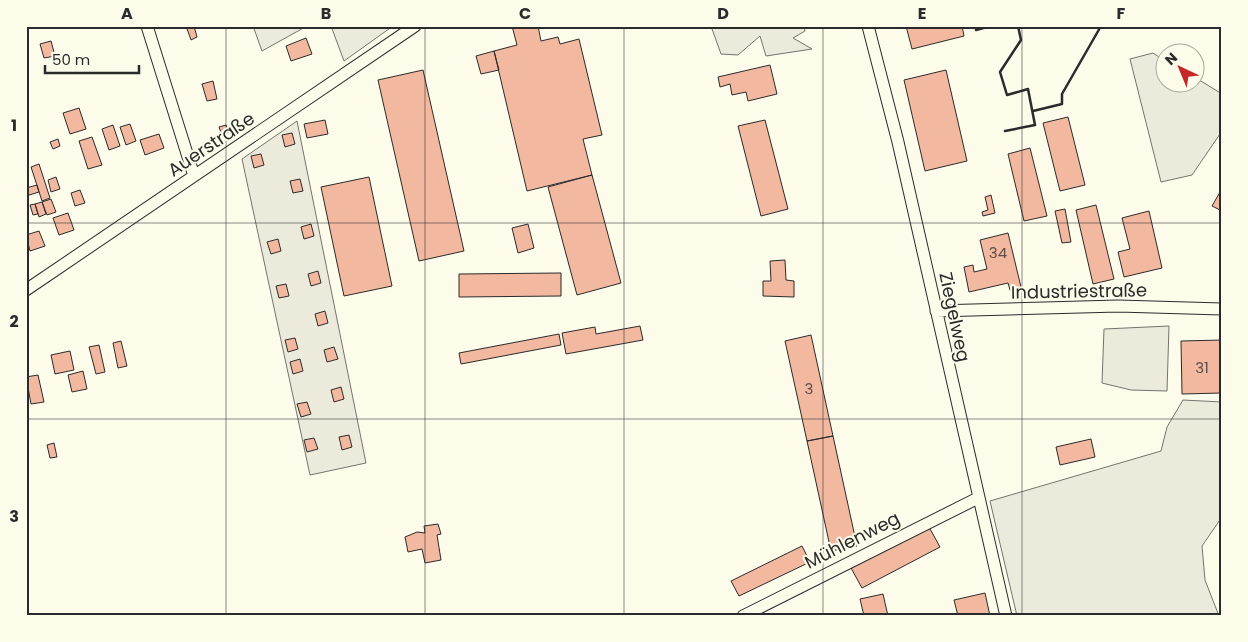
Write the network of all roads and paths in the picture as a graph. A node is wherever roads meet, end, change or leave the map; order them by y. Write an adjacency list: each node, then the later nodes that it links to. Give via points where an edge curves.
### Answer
1 (147, 26): 4 (street)
2 (415, 26): 4 (street, Auerstraße)
3 (868, 26): 7 (street, Ziegelweg)
4 (194, 176): 5 (street, Auerstraße)
5 (26, 290)
6 (1222, 309): 7 (street, Industriestraße, via 1118,306)
7 (936, 311): 8 (street, Ziegelweg)
8 (978, 498): 9 (street, Mühlenweg); 10 (street, Ziegelweg)
9 (743, 616)
10 (1006, 616)

